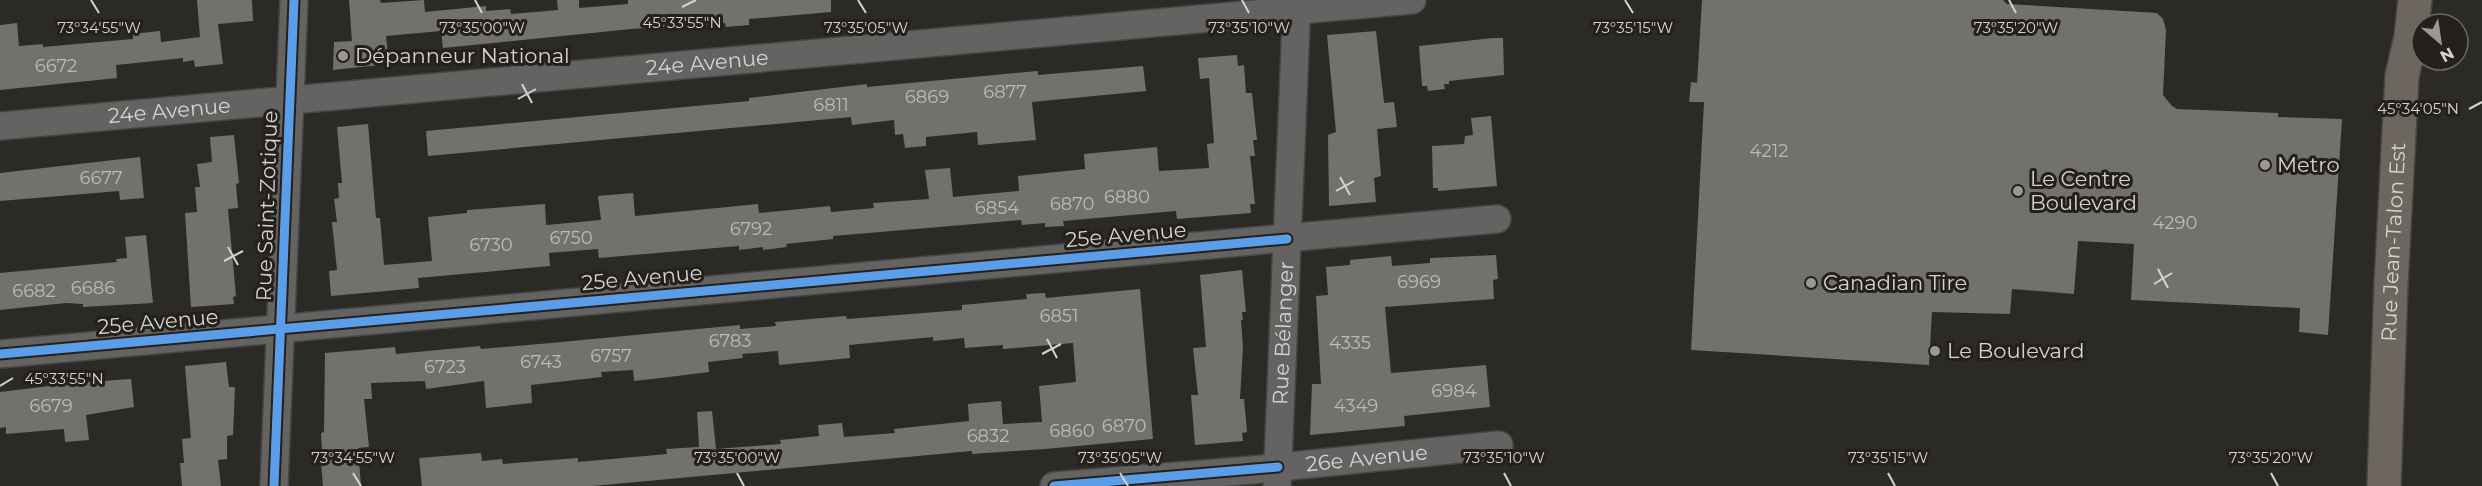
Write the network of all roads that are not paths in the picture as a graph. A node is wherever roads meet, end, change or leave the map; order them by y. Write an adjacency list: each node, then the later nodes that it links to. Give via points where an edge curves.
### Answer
1 (294, 0): 5 (street, Rue Saint-Zotique)
2 (1412, 0): 4 (street, 24e Avenue)
3 (2415, 0): 15 (main road, Rue Jean-Talon Est, via 2401,97)
4 (1297, 4): 5 (street, 24e Avenue); 8 (street, Rue Bélanger)
5 (289, 102): 6 (street, 24e Avenue); 9 (street, Rue Saint-Zotique)
6 (0, 126)
7 (1497, 219): 8 (street, 25e Avenue)
8 (1287, 239): 9 (street, 25e Avenue); 12 (street, Rue Bélanger)
9 (281, 329): 10 (street, 25e Avenue); 13 (street, Rue Saint-Zotique)
10 (0, 354)
11 (1499, 445): 12 (street, 26e Avenue)
12 (1277, 476): 14 (street, 26e Avenue)
13 (274, 486)
14 (1054, 486)
15 (2384, 486)

